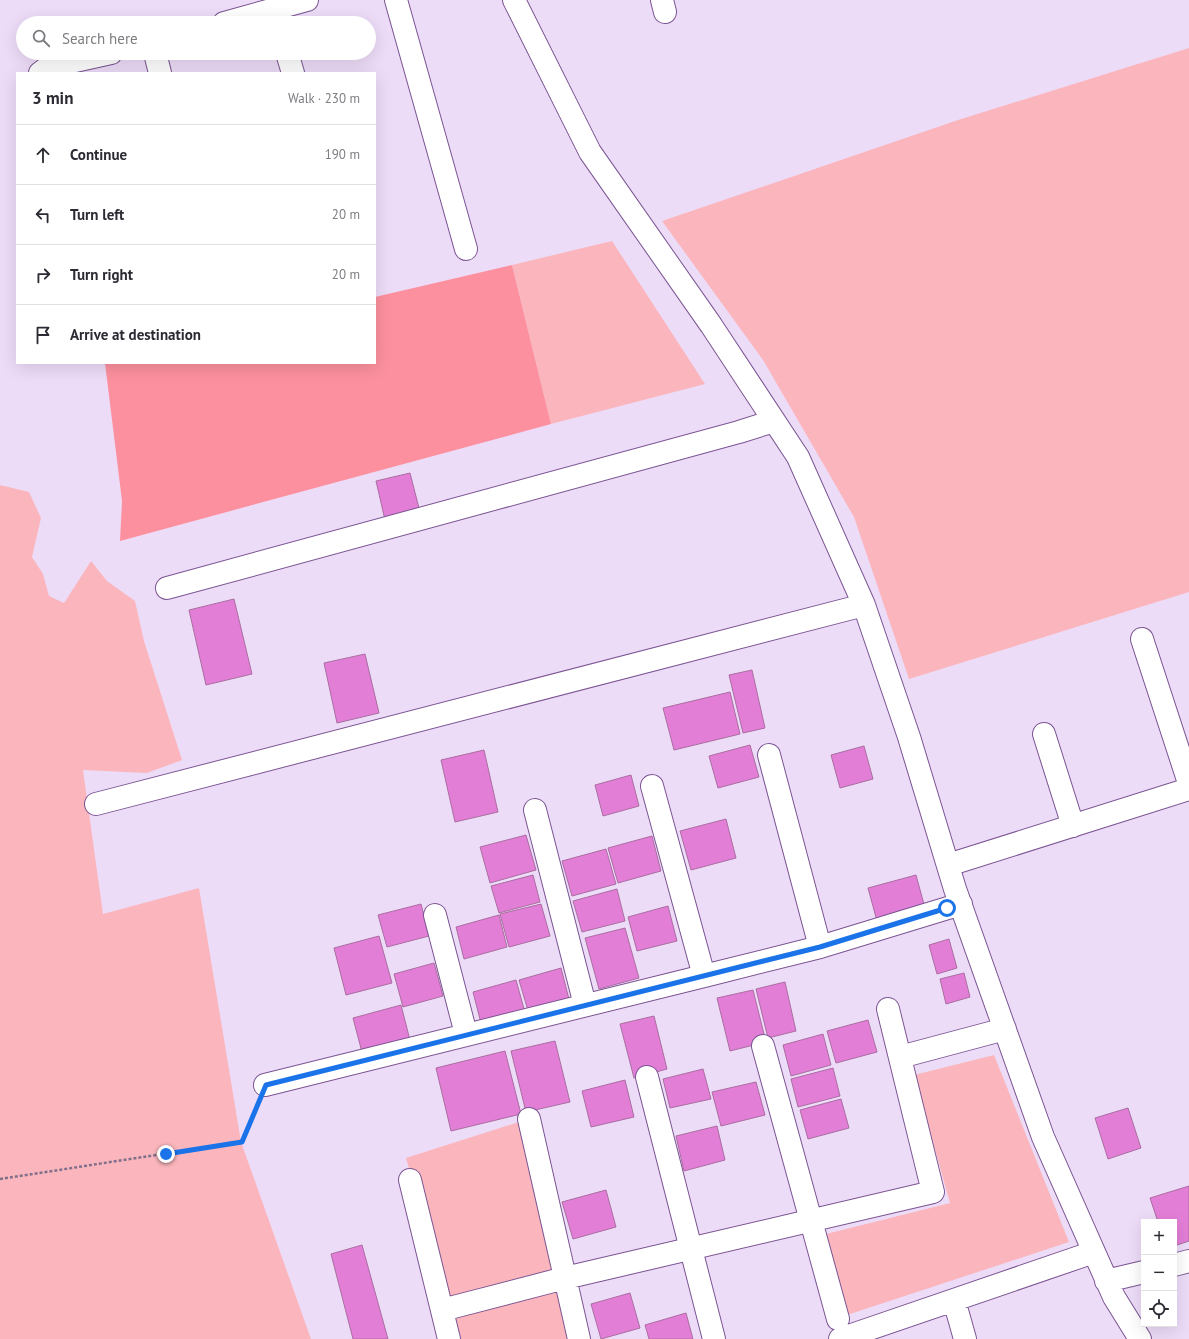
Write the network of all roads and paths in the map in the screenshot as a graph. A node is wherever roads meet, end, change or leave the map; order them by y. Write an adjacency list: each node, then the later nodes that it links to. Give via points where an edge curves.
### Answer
1 (307, 0): 4 (street)
2 (396, 0): 11 (street)
3 (514, 0): 12 (street, via 590,152 711,325)
4 (278, 16)
5 (80, 60): 8 (street, via 48,67)
6 (157, 60): 9 (street)
7 (290, 60): 10 (street)
8 (41, 72)
9 (160, 72)
10 (293, 72)
11 (466, 249)
12 (774, 421): 13 (street); 14 (street, via 798,457)
13 (167, 588)
14 (864, 605): 21 (street); 24 (street, via 909,737)
15 (1142, 639): 18 (street)
16 (1044, 734): 23 (street)
17 (769, 754): 27 (street)
18 (1189, 783)
19 (652, 786): 28 (street)
20 (1189, 789): 23 (street)
21 (96, 804)
22 (535, 810): 29 (street)
23 (1073, 826): 24 (street)
24 (948, 865): 25 (street)
25 (961, 904): 27 (street); 31 (street)
26 (435, 915): 32 (street)
27 (820, 947): 28 (street)
28 (704, 976): 29 (street)
29 (585, 1005): 32 (street)
30 (888, 1009): 34 (street)
31 (1005, 1029): 34 (street); 42 (street, via 1043,1137)
32 (466, 1034): 36 (street)
33 (763, 1046): 40 (street)
34 (900, 1057): 40 (street, via 934,1192)
35 (647, 1077): 41 (street)
36 (266, 1085): 38 (path, via 242,1142)
37 (530, 1119): 46 (street)
38 (0, 1178)
39 (410, 1180): 49 (street)
40 (811, 1220): 41 (street); 50 (street)
41 (691, 1248): 46 (street); 53 (street)
42 (1094, 1252): 47 (street); 48 (street)
43 (1189, 1261): 44 (street)
44 (1177, 1264)
45 (1141, 1273): 47 (street)
46 (565, 1278): 49 (street); 52 (street)
47 (1106, 1281): 55 (street)
48 (954, 1300): 50 (street); 54 (street)
49 (442, 1310): 51 (street)
50 (839, 1329)
51 (449, 1339)
52 (579, 1339)
53 (714, 1339)
54 (965, 1339)
55 (1140, 1339)

